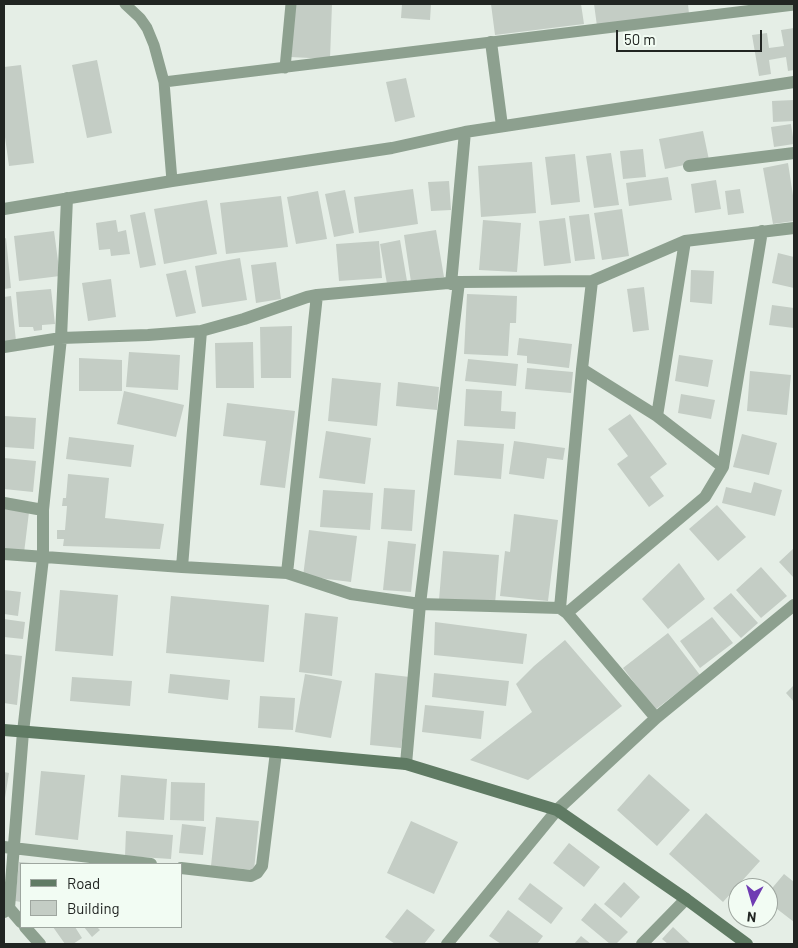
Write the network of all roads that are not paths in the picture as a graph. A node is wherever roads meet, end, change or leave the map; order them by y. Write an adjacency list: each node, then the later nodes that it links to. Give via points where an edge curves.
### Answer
1 (125, 4): 6 (lane, via 147,28)
2 (291, 4): 5 (lane)
3 (794, 5): 4 (lane)
4 (491, 42): 5 (lane); 8 (street)
5 (285, 68): 6 (lane)
6 (164, 82): 12 (lane)
7 (794, 82): 8 (street)
8 (502, 126): 9 (street)
9 (465, 132): 12 (street, via 392,148); 19 (street)
10 (794, 152): 11 (street)
11 (689, 166)
12 (172, 181): 13 (street)
13 (67, 198): 14 (street); 22 (street)
14 (4, 209)
15 (794, 228): 16 (street)
16 (762, 231): 17 (street); 26 (street)
17 (685, 241): 18 (street); 25 (street)
18 (592, 281): 19 (street); 24 (street)
19 (455, 283): 20 (street); 33 (street)
20 (317, 295): 21 (street); 32 (street)
21 (201, 331): 22 (street); 31 (street)
22 (61, 338): 23 (street); 28 (street)
23 (4, 347)
24 (582, 369): 25 (street); 35 (street)
25 (657, 416): 26 (street)
26 (723, 467): 35 (street, via 705,497)
27 (4, 503): 28 (street)
28 (43, 510): 30 (street)
29 (4, 554): 30 (street)
30 (43, 558): 31 (street); 38 (street)
31 (182, 567): 32 (street)
32 (287, 572): 33 (street, via 351,594)
33 (420, 604): 35 (street); 40 (street)
34 (794, 606): 36 (street)
35 (563, 611): 36 (street)
36 (656, 718): 41 (street)
37 (4, 730): 38 (street)
38 (23, 732): 39 (street); 42 (street)
39 (276, 752): 40 (street); 44 (street, via 262,866 257,873 251,876)
40 (406, 764): 41 (street)
41 (557, 810): 45 (street); 50 (street)
42 (9, 848): 43 (street); 46 (street)
43 (142, 863)
44 (182, 868)
45 (686, 899): 51 (street); 52 (street)
46 (7, 910): 47 (street)
47 (20, 921)
48 (26, 928): 49 (street)
49 (40, 944)
50 (447, 944)
51 (642, 944)
52 (747, 944)

